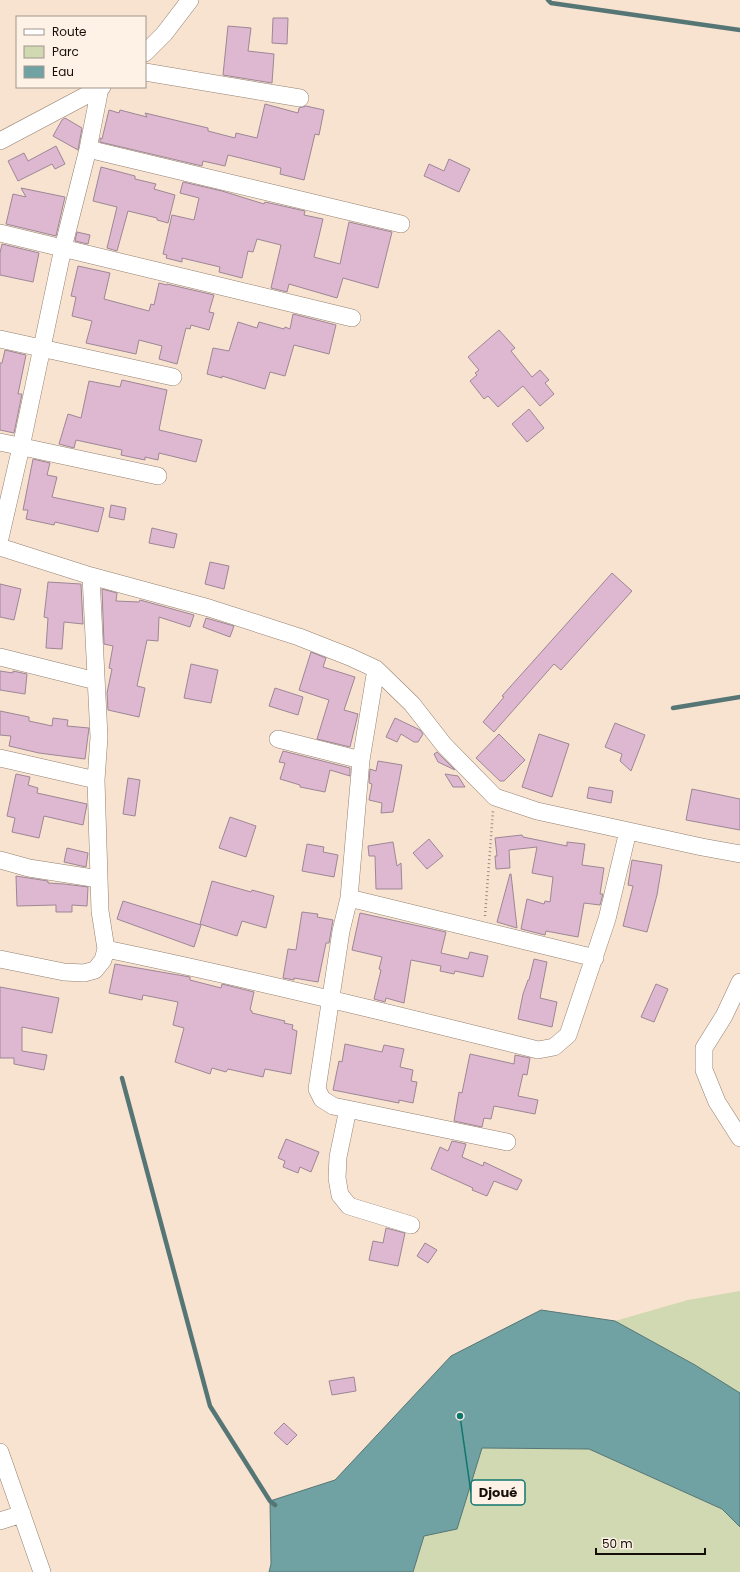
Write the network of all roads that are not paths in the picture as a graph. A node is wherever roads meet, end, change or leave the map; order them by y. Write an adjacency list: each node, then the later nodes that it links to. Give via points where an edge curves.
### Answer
1 (190, 0): 2 (street, via 164,34)
2 (146, 52)
3 (146, 72): 5 (street)
4 (101, 88): 6 (street); 7 (street)
5 (300, 98)
6 (0, 141)
7 (88, 149): 8 (street); 10 (street)
8 (401, 224)
9 (0, 233): 10 (street)
10 (63, 248): 11 (street); 13 (street)
11 (352, 318)
12 (0, 339): 13 (street)
13 (42, 349): 14 (street); 16 (street)
14 (173, 377)
15 (0, 442): 16 (street)
16 (21, 447): 17 (street); 18 (street)
17 (158, 476)
18 (0, 538)
19 (0, 547): 20 (street)
20 (91, 576): 22 (street, via 209,608 299,637); 23 (street)
21 (0, 657): 23 (street)
22 (376, 669): 26 (street); 28 (street, via 412,704 444,745 494,797 537,811)
23 (96, 681): 27 (street, via 99,737)
24 (278, 740): 26 (street)
25 (0, 758): 27 (street)
26 (361, 760): 32 (street)
27 (96, 780): 31 (street)
28 (628, 831): 29 (street); 34 (street)
29 (740, 854)
30 (0, 860): 31 (street, via 29,868)
31 (99, 879): 33 (street, via 100,911)
32 (349, 898): 34 (street); 37 (street)
33 (106, 949): 35 (street, via 103,960 95,970 84,973 64,972); 37 (street)
34 (595, 958): 37 (street, via 568,1035 554,1047 538,1050)
35 (0, 959)
36 (740, 982): 39 (street, via 724,1016 704,1048 704,1070 717,1102)
37 (329, 1000): 38 (street, via 317,1089 322,1099 333,1106)
38 (348, 1109): 40 (street); 41 (street, via 338,1157 337,1178 340,1195 349,1206)
39 (740, 1138)
40 (507, 1142)
41 (411, 1225)
42 (0, 1452): 43 (street)
43 (22, 1514): 44 (street); 45 (street)
44 (0, 1521)
45 (42, 1572)

